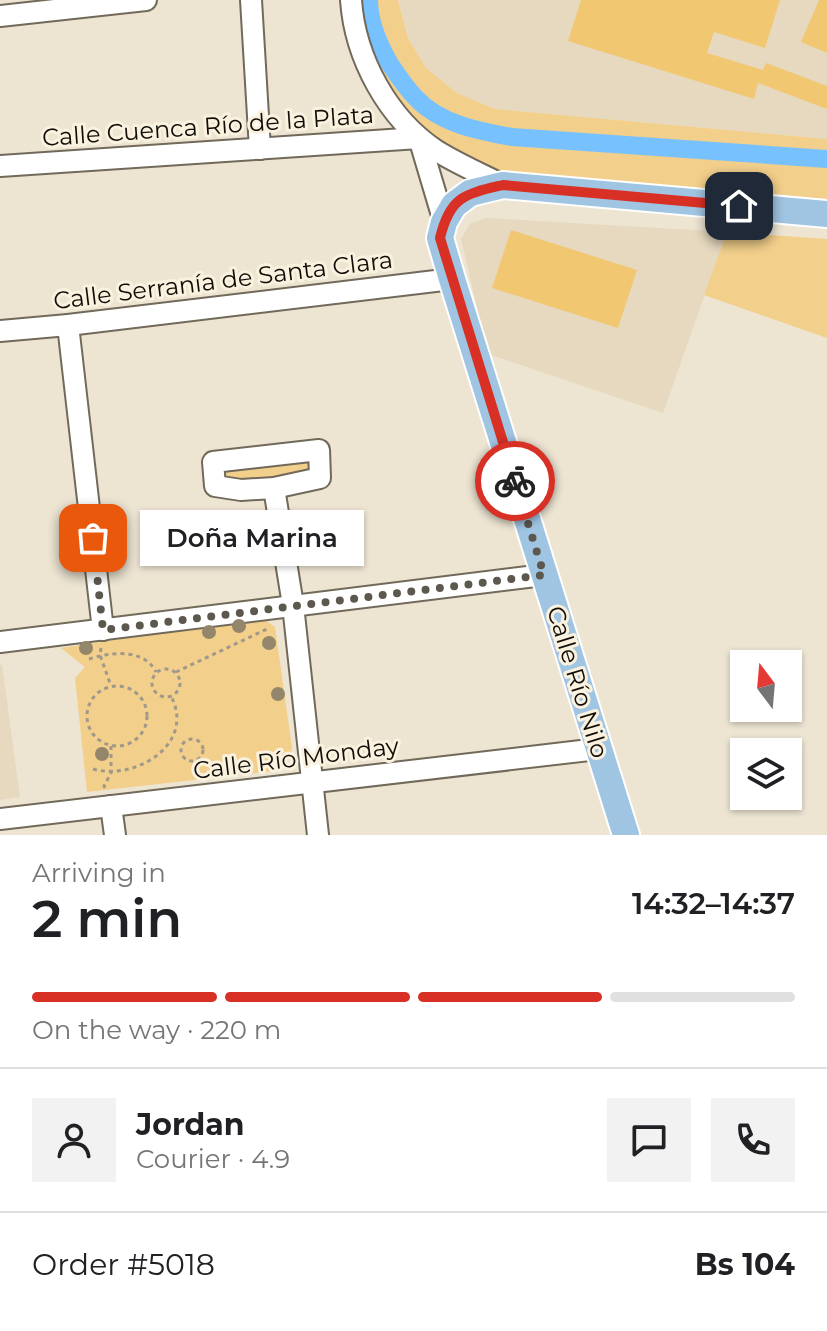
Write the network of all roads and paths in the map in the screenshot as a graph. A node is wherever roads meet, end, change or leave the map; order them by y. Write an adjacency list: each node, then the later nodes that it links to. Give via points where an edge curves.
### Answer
1 (146, 0): 4 (street)
2 (251, 0): 6 (street)
3 (351, 0): 5 (street, via 357,43 369,72)
4 (0, 16)
5 (419, 138): 6 (street, Calle Cuenca Río de la Plata); 8 (street); 10 (street)
6 (260, 149): 7 (street, Calle Cuenca Río de la Plata)
7 (0, 166)
8 (503, 185): 9 (main road); 10 (main road, via 470,193)
9 (827, 214)
10 (444, 222): 11 (main road, Calle Río Nilo, via 440,238)
11 (452, 279): 12 (street, Calle Serranía de Santa Clara); 15 (main road, Calle Río Nilo)
12 (68, 325): 13 (street, Calle Serranía de Santa Clara); 17 (street)
13 (0, 331)
14 (274, 488): 14 (street, via 320,478 319,450 213,462 215,486); 16 (street)
15 (544, 575): 16 (street); 26 (main road, Calle Río Nilo)
16 (293, 615): 17 (street); 22 (path); 30 (street)
17 (103, 630): 18 (street); 19 (path)
18 (0, 642)
19 (100, 655): 20 (path); 21 (path, via 123,653 145,661); 23 (path)
20 (89, 659)
21 (156, 672): 22 (path); 24 (path, via 156,693)
22 (176, 672): 24 (path, via 179,688)
23 (111, 686): 25 (path, via 100,690 87,710 92,733); 25 (path, via 134,690 143,699 147,722 134,741)
24 (171, 696): 29 (path, via 177,717 169,743 149,762)
25 (111, 746): 29 (path)
26 (598, 749): 30 (street, Calle Río Monday); 35 (main road, Calle Río Nilo)
27 (199, 758): 27 (path, via 200,742 184,741 183,757)
28 (93, 769): 29 (path)
29 (111, 773): 31 (path, via 104,786)
30 (313, 782): 31 (street, Calle Río Monday); 34 (street)
31 (111, 806): 32 (street, Calle Río Monday); 33 (street)
32 (0, 819)
33 (115, 835)
34 (318, 835)
35 (626, 835)

